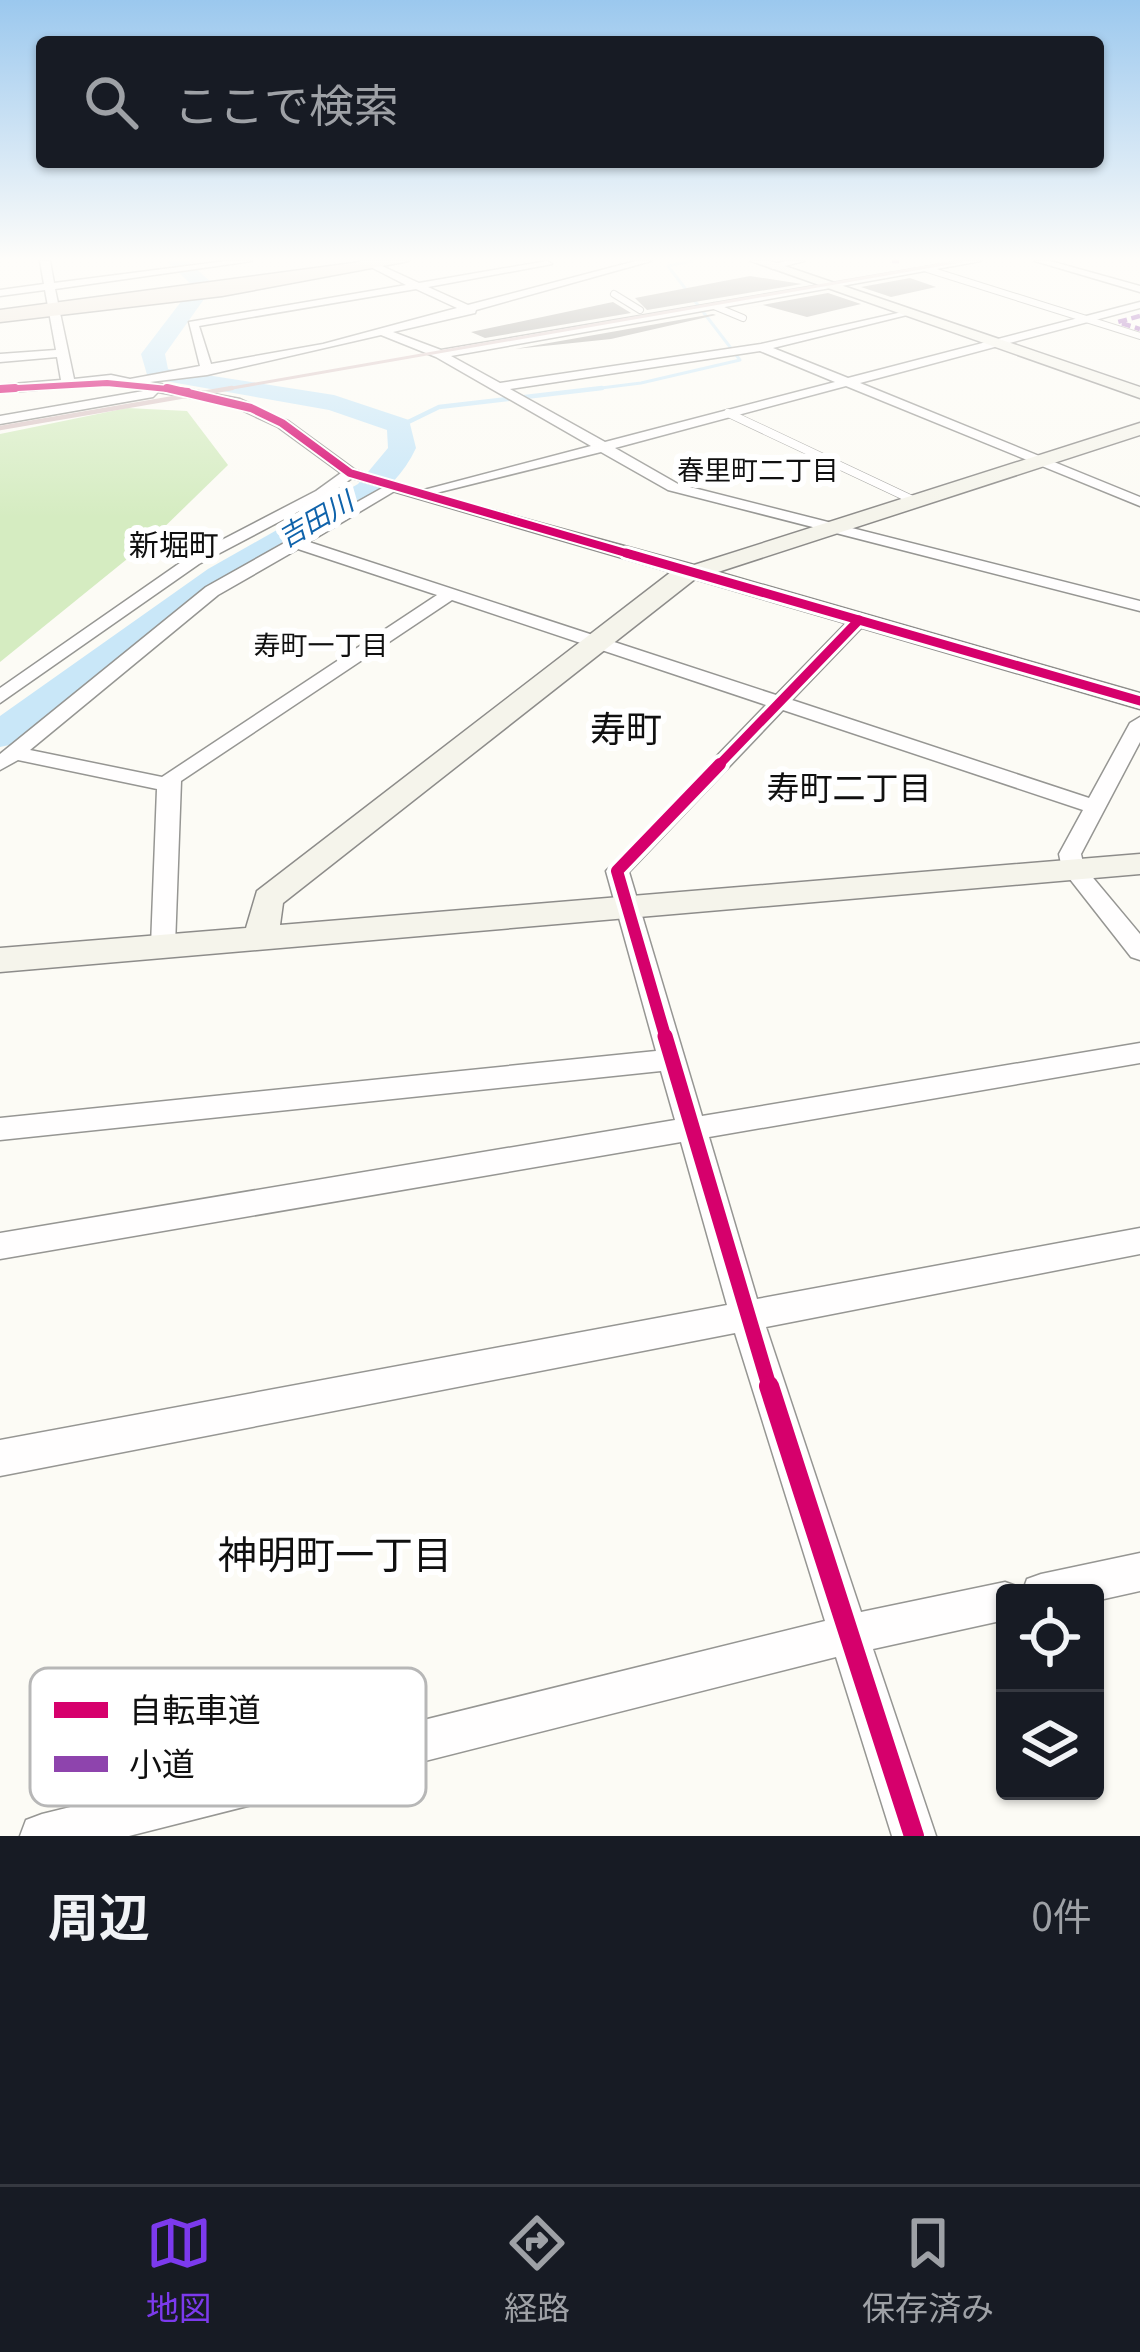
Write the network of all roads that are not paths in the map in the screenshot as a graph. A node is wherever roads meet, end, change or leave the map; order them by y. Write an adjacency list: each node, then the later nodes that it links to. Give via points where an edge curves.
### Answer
1 (62, 347): 11 (street)
2 (200, 347): 14 (street)
3 (317, 347): 14 (street)
4 (418, 347): 10 (street)
5 (429, 347): 10 (street)
6 (482, 347): 12 (street)
7 (761, 347): 16 (street); 18 (street)
8 (979, 347): 16 (street)
9 (1010, 347): 20 (street)
10 (421, 348): 12 (street)
11 (63, 352): 13 (street); 15 (street)
12 (440, 354): 18 (street)
13 (0, 358)
14 (207, 371): 17 (street)
15 (68, 382): 17 (street); 19 (street)
16 (847, 382): 21 (street); 25 (street)
17 (169, 383): 22 (street); 26 (street, via 251,408)
18 (497, 386): 24 (street)
19 (0, 389)
20 (1140, 393)
21 (728, 413): 24 (street); 29 (lane)
22 (0, 420)
23 (1140, 429): 25 (street)
24 (607, 445): 28 (street); 31 (street, via 673,487)
25 (1042, 461): 29 (street); 30 (street)
26 (354, 474): 27 (street); 38 (street, via 193,561)
27 (391, 484): 28 (street); 32 (street)
28 (425, 494): 33 (street)
29 (917, 502): 31 (street)
30 (1140, 502)
31 (836, 530): 33 (street); 35 (street)
32 (293, 542): 34 (street); 42 (street, via 212,591)
33 (694, 573): 36 (street); 37 (street)
34 (450, 594): 37 (street); 43 (street)
35 (1140, 607)
36 (859, 620): 39 (street); 40 (street)
37 (596, 642): 40 (street); 48 (street, via 268,899)
38 (0, 697)
39 (1140, 701)
40 (783, 704): 44 (street); 47 (street, via 617,871)
41 (1140, 723): 44 (street)
42 (7, 758): 43 (street)
43 (167, 785): 49 (street)
44 (1093, 806): 46 (street, via 1070,854)
45 (1140, 864): 46 (street)
46 (1073, 869): 47 (street); 50 (street)
47 (624, 907): 48 (street); 53 (street)
48 (261, 936): 49 (street)
49 (163, 946): 51 (street)
50 (1140, 951)
51 (0, 960)
52 (1140, 1053): 55 (street)
53 (670, 1060): 54 (street); 55 (street)
54 (0, 1129)
55 (690, 1129): 57 (street); 58 (street)
56 (1140, 1241): 58 (street)
57 (0, 1246)
58 (746, 1316): 59 (street); 63 (street)
59 (0, 1458)
60 (1140, 1572): 61 (street)
61 (1083, 1584)
62 (996, 1603): 63 (street)
63 (847, 1635): 64 (street); 67 (street)
64 (426, 1740)
65 (162, 1806): 66 (street)
66 (42, 1836)
67 (914, 1836)

